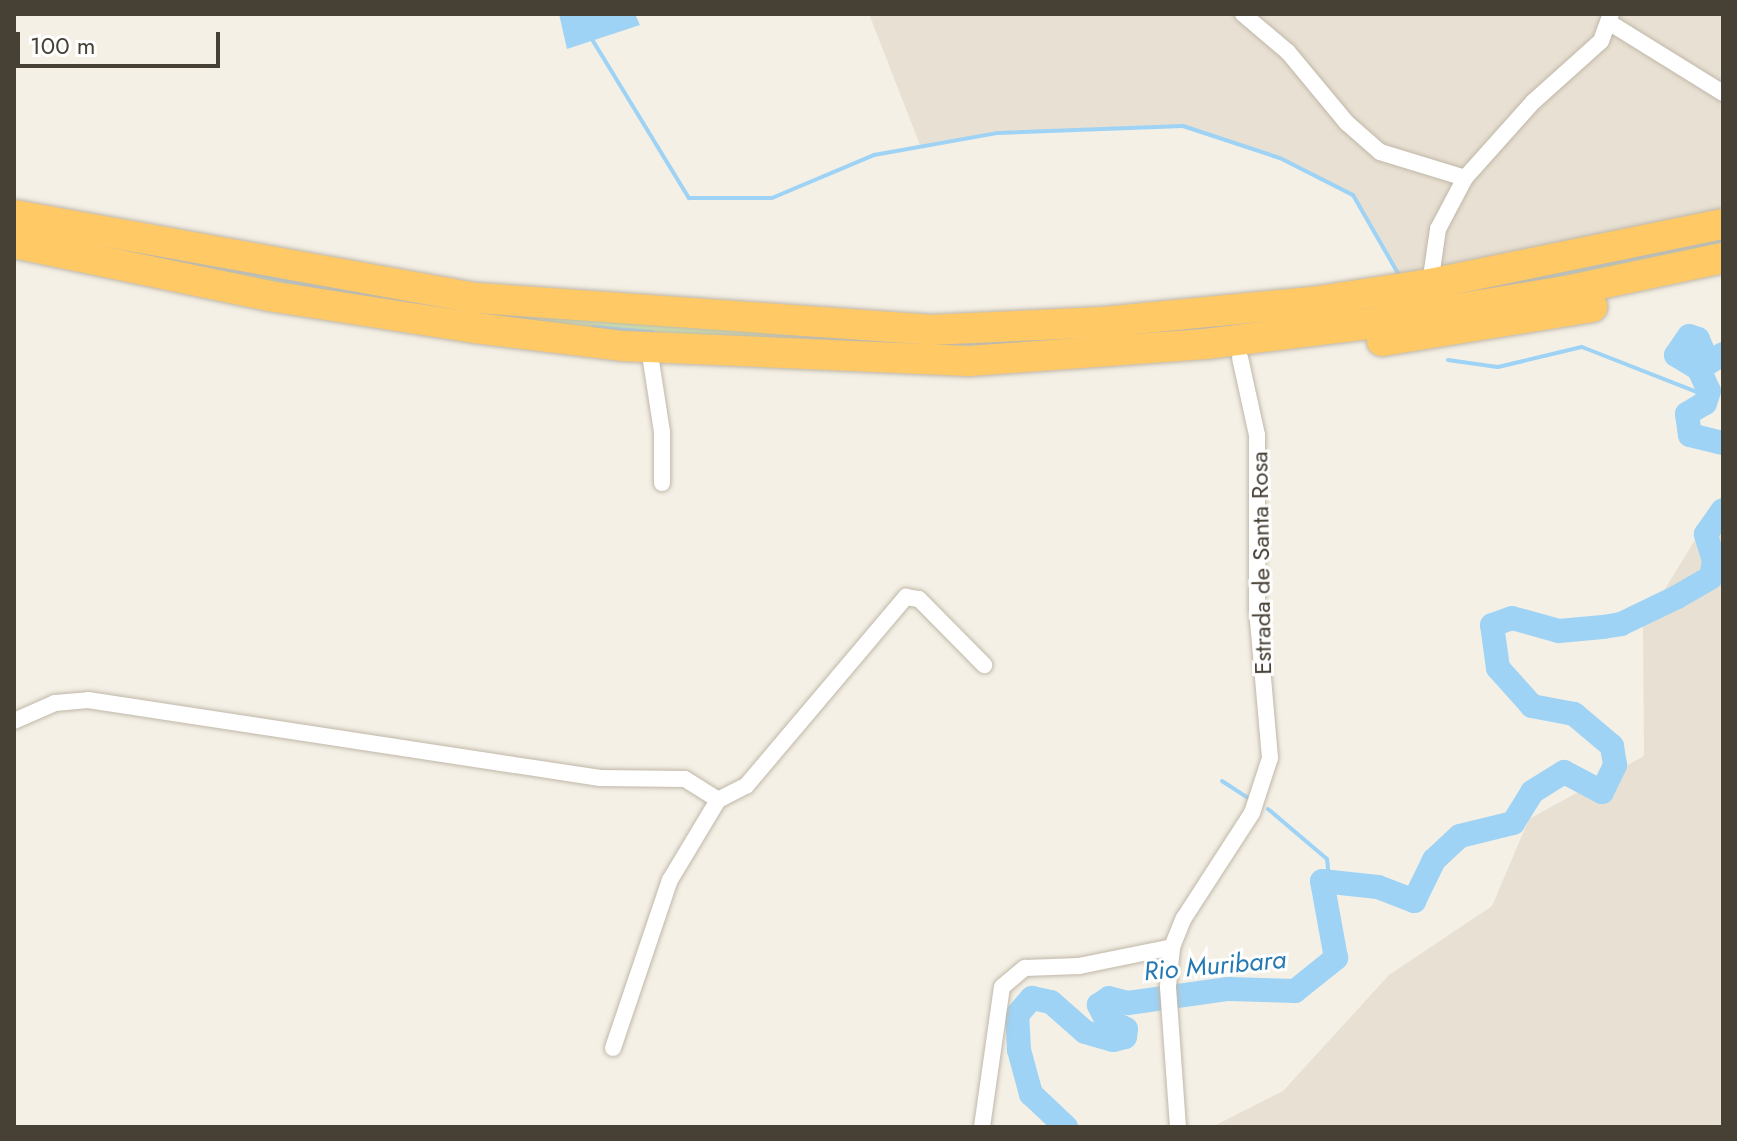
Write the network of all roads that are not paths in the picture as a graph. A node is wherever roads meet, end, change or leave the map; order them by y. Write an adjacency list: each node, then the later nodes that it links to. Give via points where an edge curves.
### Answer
1 (1243, 14): 4 (street, via 1288,52 1347,123 1380,152)
2 (1610, 19): 3 (street); 4 (street, via 1601,41 1533,102)
3 (1723, 93)
4 (1465, 178): 10 (street, via 1438,229)
5 (14, 215): 10 (highway, via 477,298 929,330 1103,322 1312,302)
6 (1723, 224): 10 (highway)
7 (14, 243): 11 (highway, via 269,296)
8 (1723, 258): 12 (highway, via 1571,290 1205,344 969,361)
9 (1723, 277): 13 (highway, via 1478,329)
10 (1430, 284)
11 (649, 348): 12 (highway); 14 (street, via 662,432)
12 (788, 355): 13 (highway, via 837,368 906,372)
13 (1240, 358): 18 (street, Estrada de Santa Rosa, via 1257,435 1257,610 1270,758 1252,813 1184,918)
14 (662, 483)
15 (984, 665): 17 (street, via 919,599 906,597 746,786)
16 (14, 721): 17 (street, via 55,703 88,700 569,774 685,779)
17 (718, 800): 19 (street, via 670,880)
18 (1172, 947): 20 (street, via 1079,966 1025,968 1002,987); 21 (street, Estrada de Santa Rosa, via 1168,986)
19 (613, 1048)
20 (982, 1127)
21 (1178, 1127)

